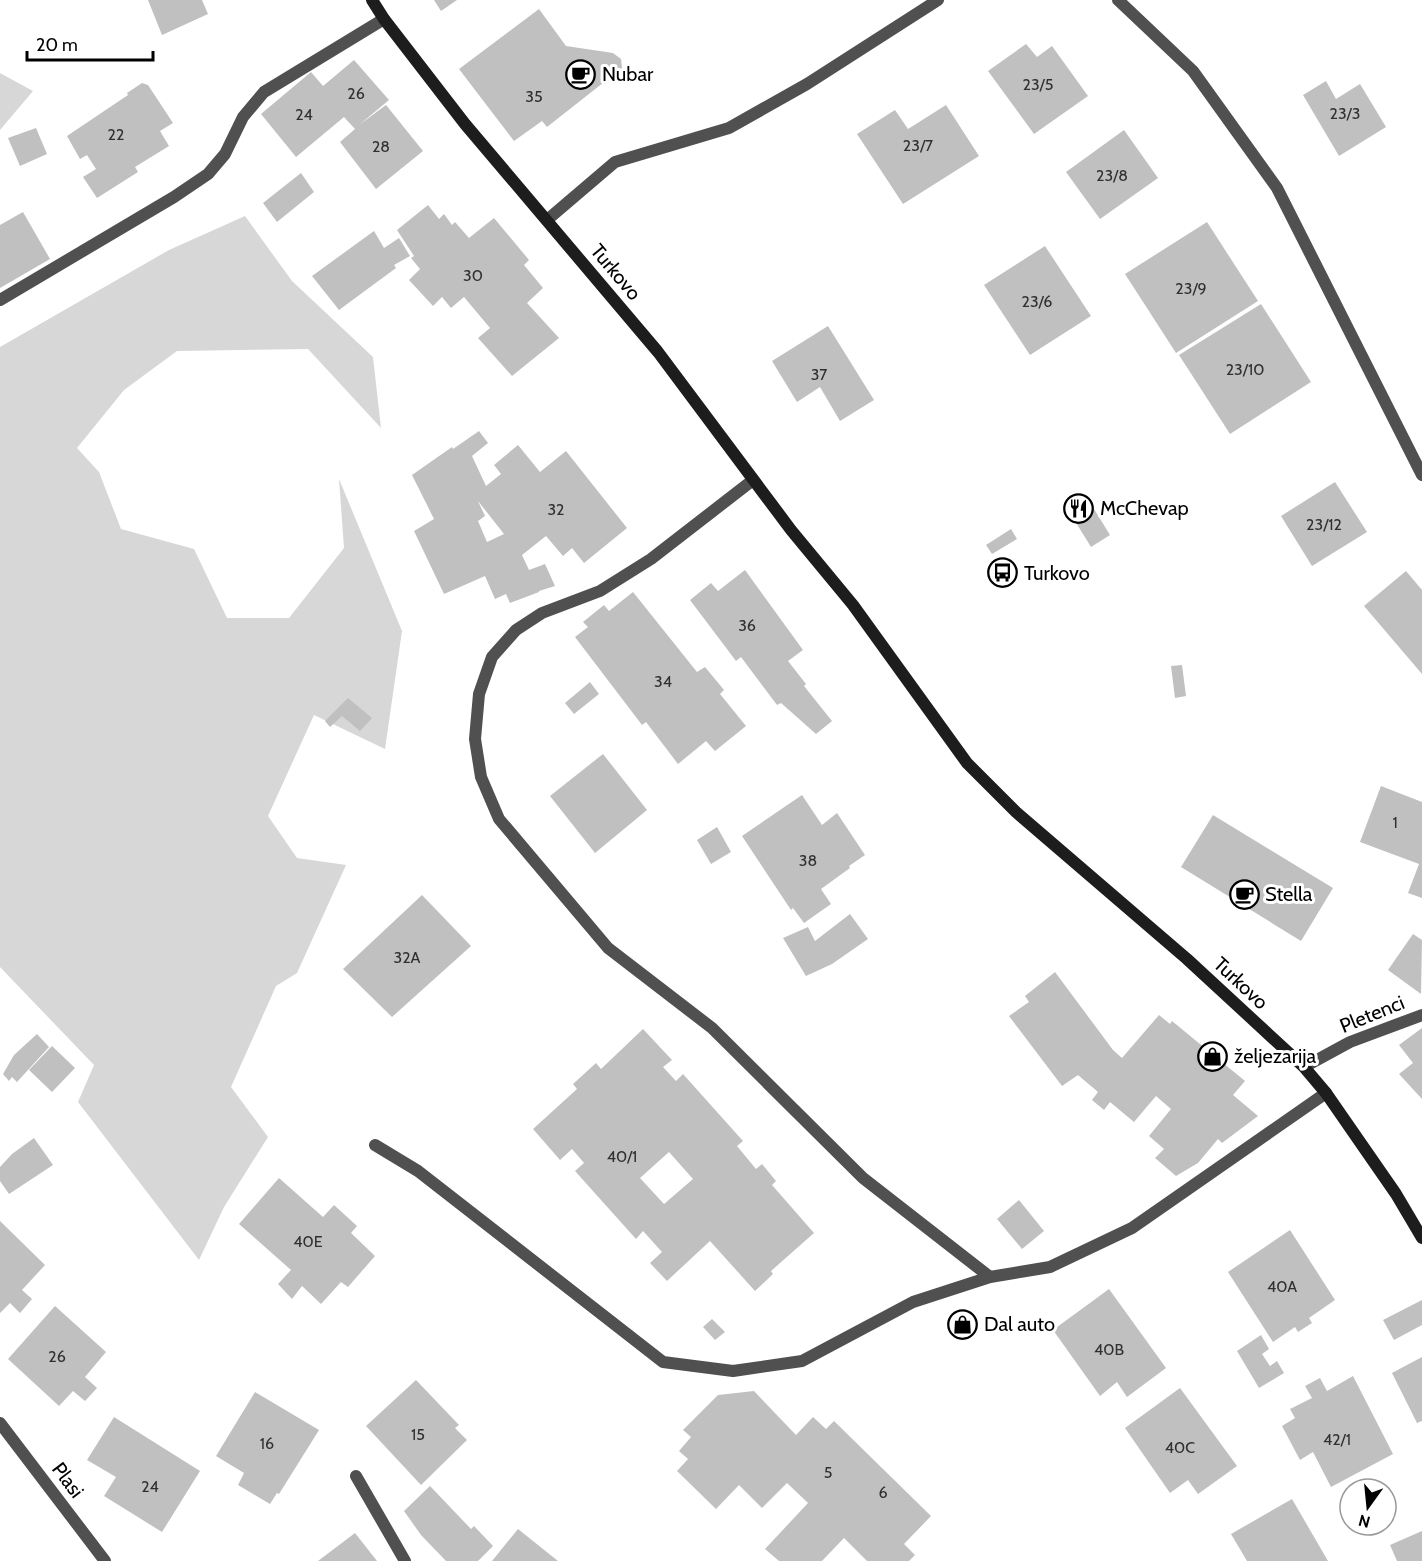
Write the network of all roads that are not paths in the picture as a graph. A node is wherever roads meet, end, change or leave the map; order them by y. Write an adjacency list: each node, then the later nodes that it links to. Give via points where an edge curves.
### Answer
1 (372, 0): 4 (main road, Turkovo)
2 (938, 0): 5 (street, via 807,84 729,128 615,162)
3 (1118, 0): 7 (street, via 1193,71 1277,189)
4 (384, 19): 5 (main road, Turkovo, via 465,124); 6 (street, via 264,92 243,117 225,154 208,174)
5 (547, 220): 8 (main road, Turkovo, via 658,352)
6 (0, 300)
7 (1422, 475)
8 (753, 480): 10 (main road, Turkovo, via 853,605 968,763 1016,812 1187,959); 14 (street, via 651,559 600,591 542,613 516,630 492,657 479,693 475,739 481,777 499,819 608,948 712,1028 863,1178)
9 (1422, 1015): 10 (street, Pletenci, via 1350,1042)
10 (1304, 1068): 11 (main road, Turkovo)
11 (1326, 1094): 13 (main road, Turkovo); 14 (street, via 1132,1228 1050,1267)
12 (375, 1145): 14 (street, via 418,1171 663,1362 734,1371 802,1361 914,1302)
13 (1422, 1238)
14 (990, 1277)
15 (0, 1423): 17 (street, Plasi)
16 (356, 1476): 18 (street)
17 (105, 1561)
18 (405, 1561)

